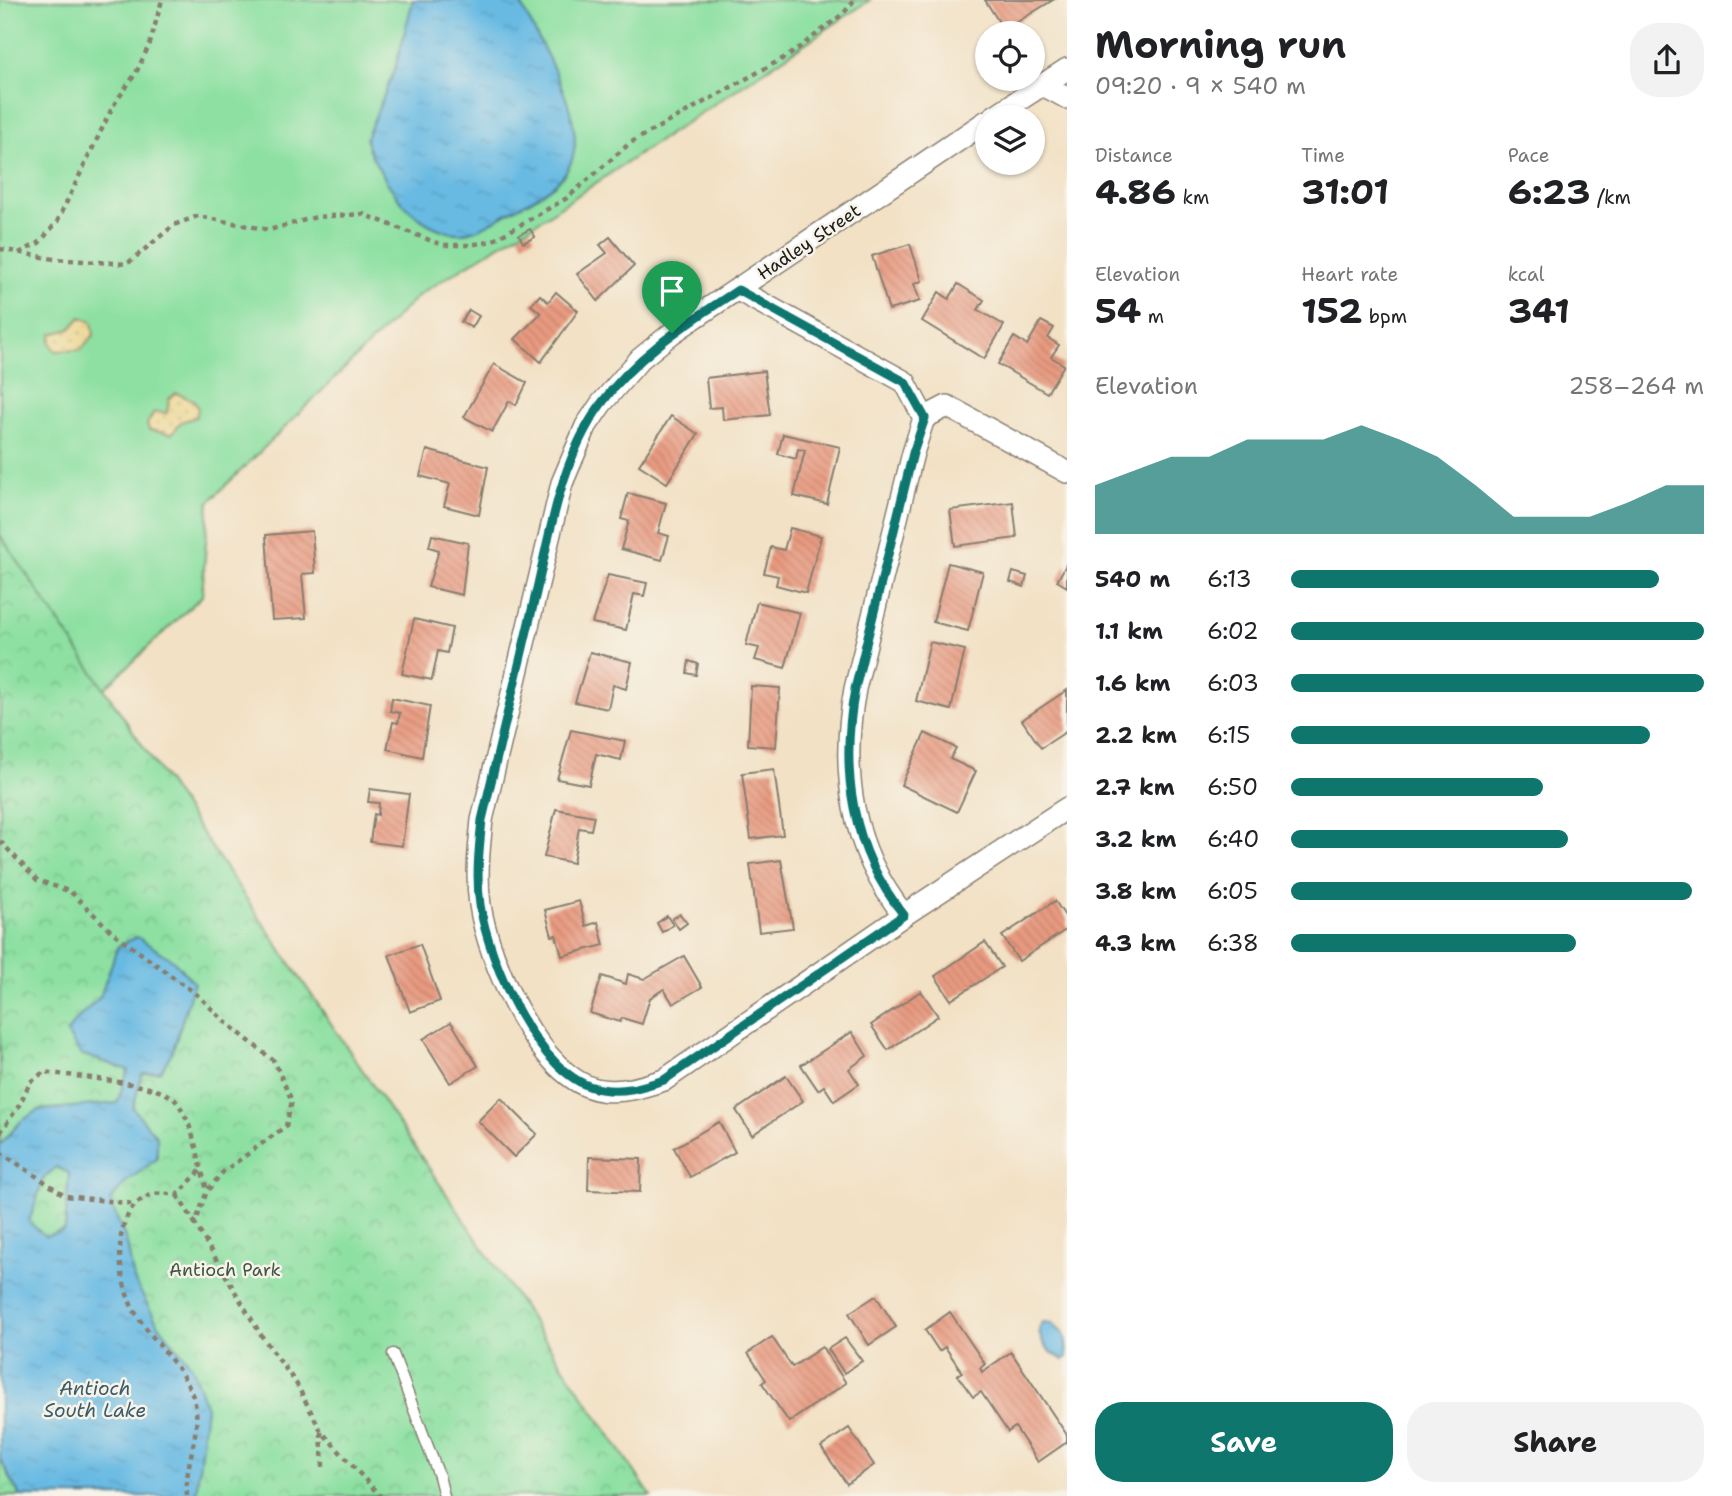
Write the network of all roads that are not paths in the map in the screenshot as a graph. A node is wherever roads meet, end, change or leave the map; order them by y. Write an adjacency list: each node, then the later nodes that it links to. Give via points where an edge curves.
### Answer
1 (1067, 69): 2 (street)
2 (1045, 84)
3 (1045, 86): 5 (street)
4 (1034, 91): 6 (street)
5 (1067, 98)
6 (1012, 105)
7 (975, 129): 8 (street, Hadley Street)
8 (738, 290): 9 (street, via 905,382); 12 (street, Hadley Street, via 672,333 619,381 586,426 562,483 482,820 479,902 485,933 499,972 548,1054 572,1077 598,1089 632,1091 664,1080)
9 (925, 418): 10 (street, via 947,406); 12 (street, via 849,719 847,768 865,850 884,890)
10 (1067, 472)
11 (1067, 808): 12 (street)
12 (904, 915)
13 (393, 1354): 14 (lane)
14 (444, 1496)

